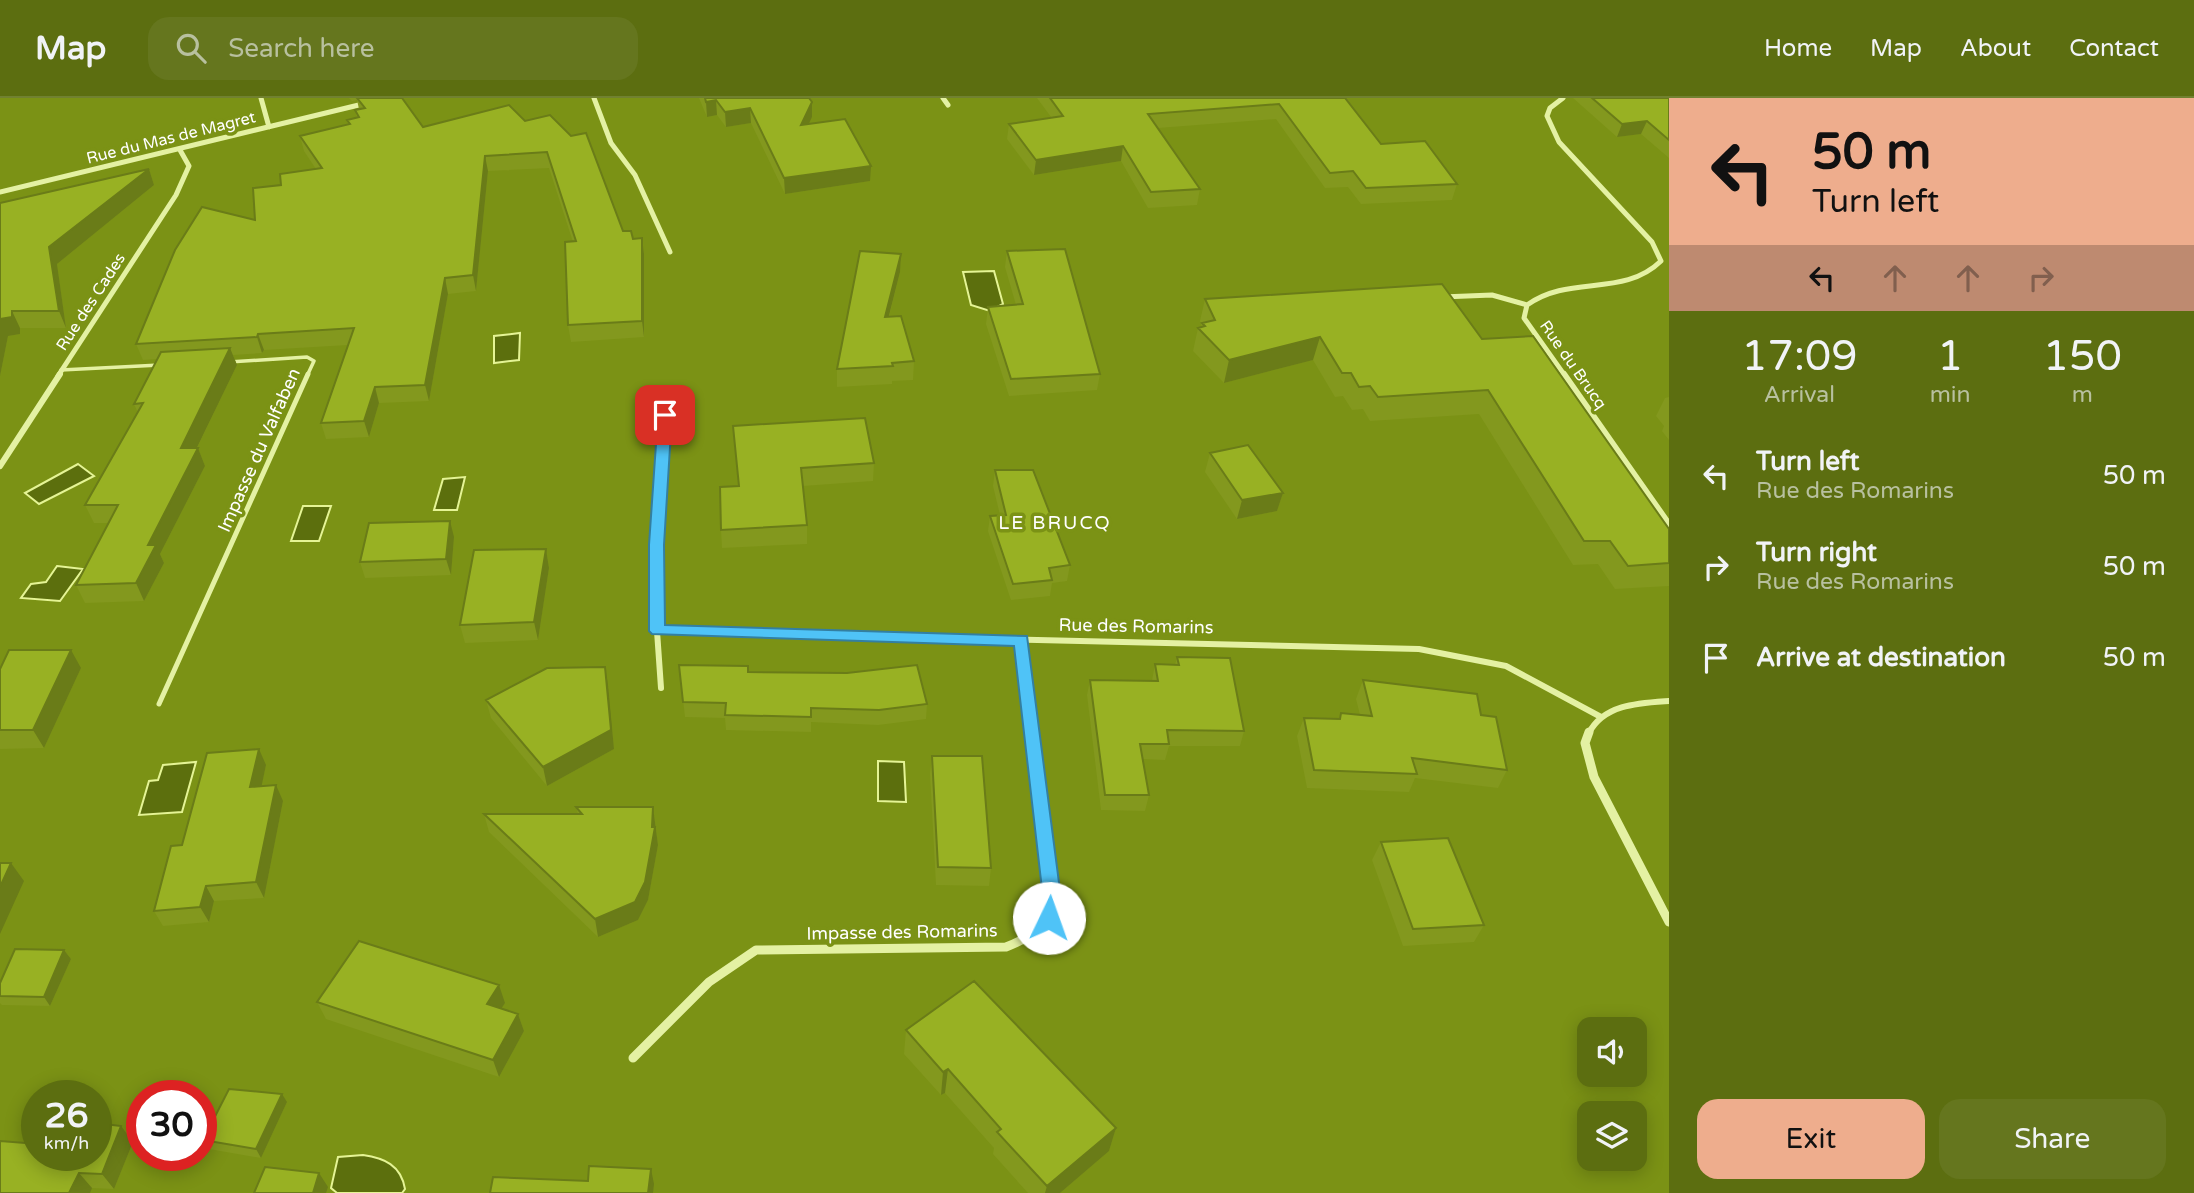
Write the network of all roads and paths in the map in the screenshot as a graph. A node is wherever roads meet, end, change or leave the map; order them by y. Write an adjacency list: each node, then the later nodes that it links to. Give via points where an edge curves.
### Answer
1 (261, 98): 7 (street)
2 (594, 98): 10 (street, via 611,144 635,175)
3 (943, 98): 6 (street)
4 (1563, 98): 12 (street, Rue du Brucq, via 1547,116 1559,142 1652,242 1661,261 1653,272 1633,280 1552,290)
5 (376, 101): 7 (street, Rue du Mas de Magret)
6 (948, 105)
7 (269, 127): 8 (street, Rue du Mas de Magret)
8 (180, 150): 9 (street, Rue du Mas de Magret); 15 (street, Rue des Cades, via 189,166 176,195)
9 (0, 192)
10 (670, 252)
11 (1439, 298): 12 (street, via 1492,295)
12 (1527, 305): 18 (street, Rue du Brucq, via 1524,318 1530,331)
13 (228, 362): 23 (lane, Impasse du Valfaben, via 307,357 314,361)
14 (162, 365): 15 (lane)
15 (61, 370): 17 (street, Rue des Cades)
16 (665, 415): 19 (street, via 656,545)
17 (0, 466)
18 (1669, 524)
19 (657, 631): 20 (street, Rue des Romarins); 21 (street)
20 (1021, 640): 24 (street, Rue des Romarins, via 1419,649 1506,666); 26 (street, Impasse des Romarins, via 1052,898 1049,918 1033,937 1006,947 756,950 709,982)
21 (661, 688)
22 (1669, 701): 24 (street, via 1629,704)
23 (159, 704)
24 (1601, 717): 25 (street, via 1584,746 1593,776)
25 (1669, 922)
26 (633, 1058)

